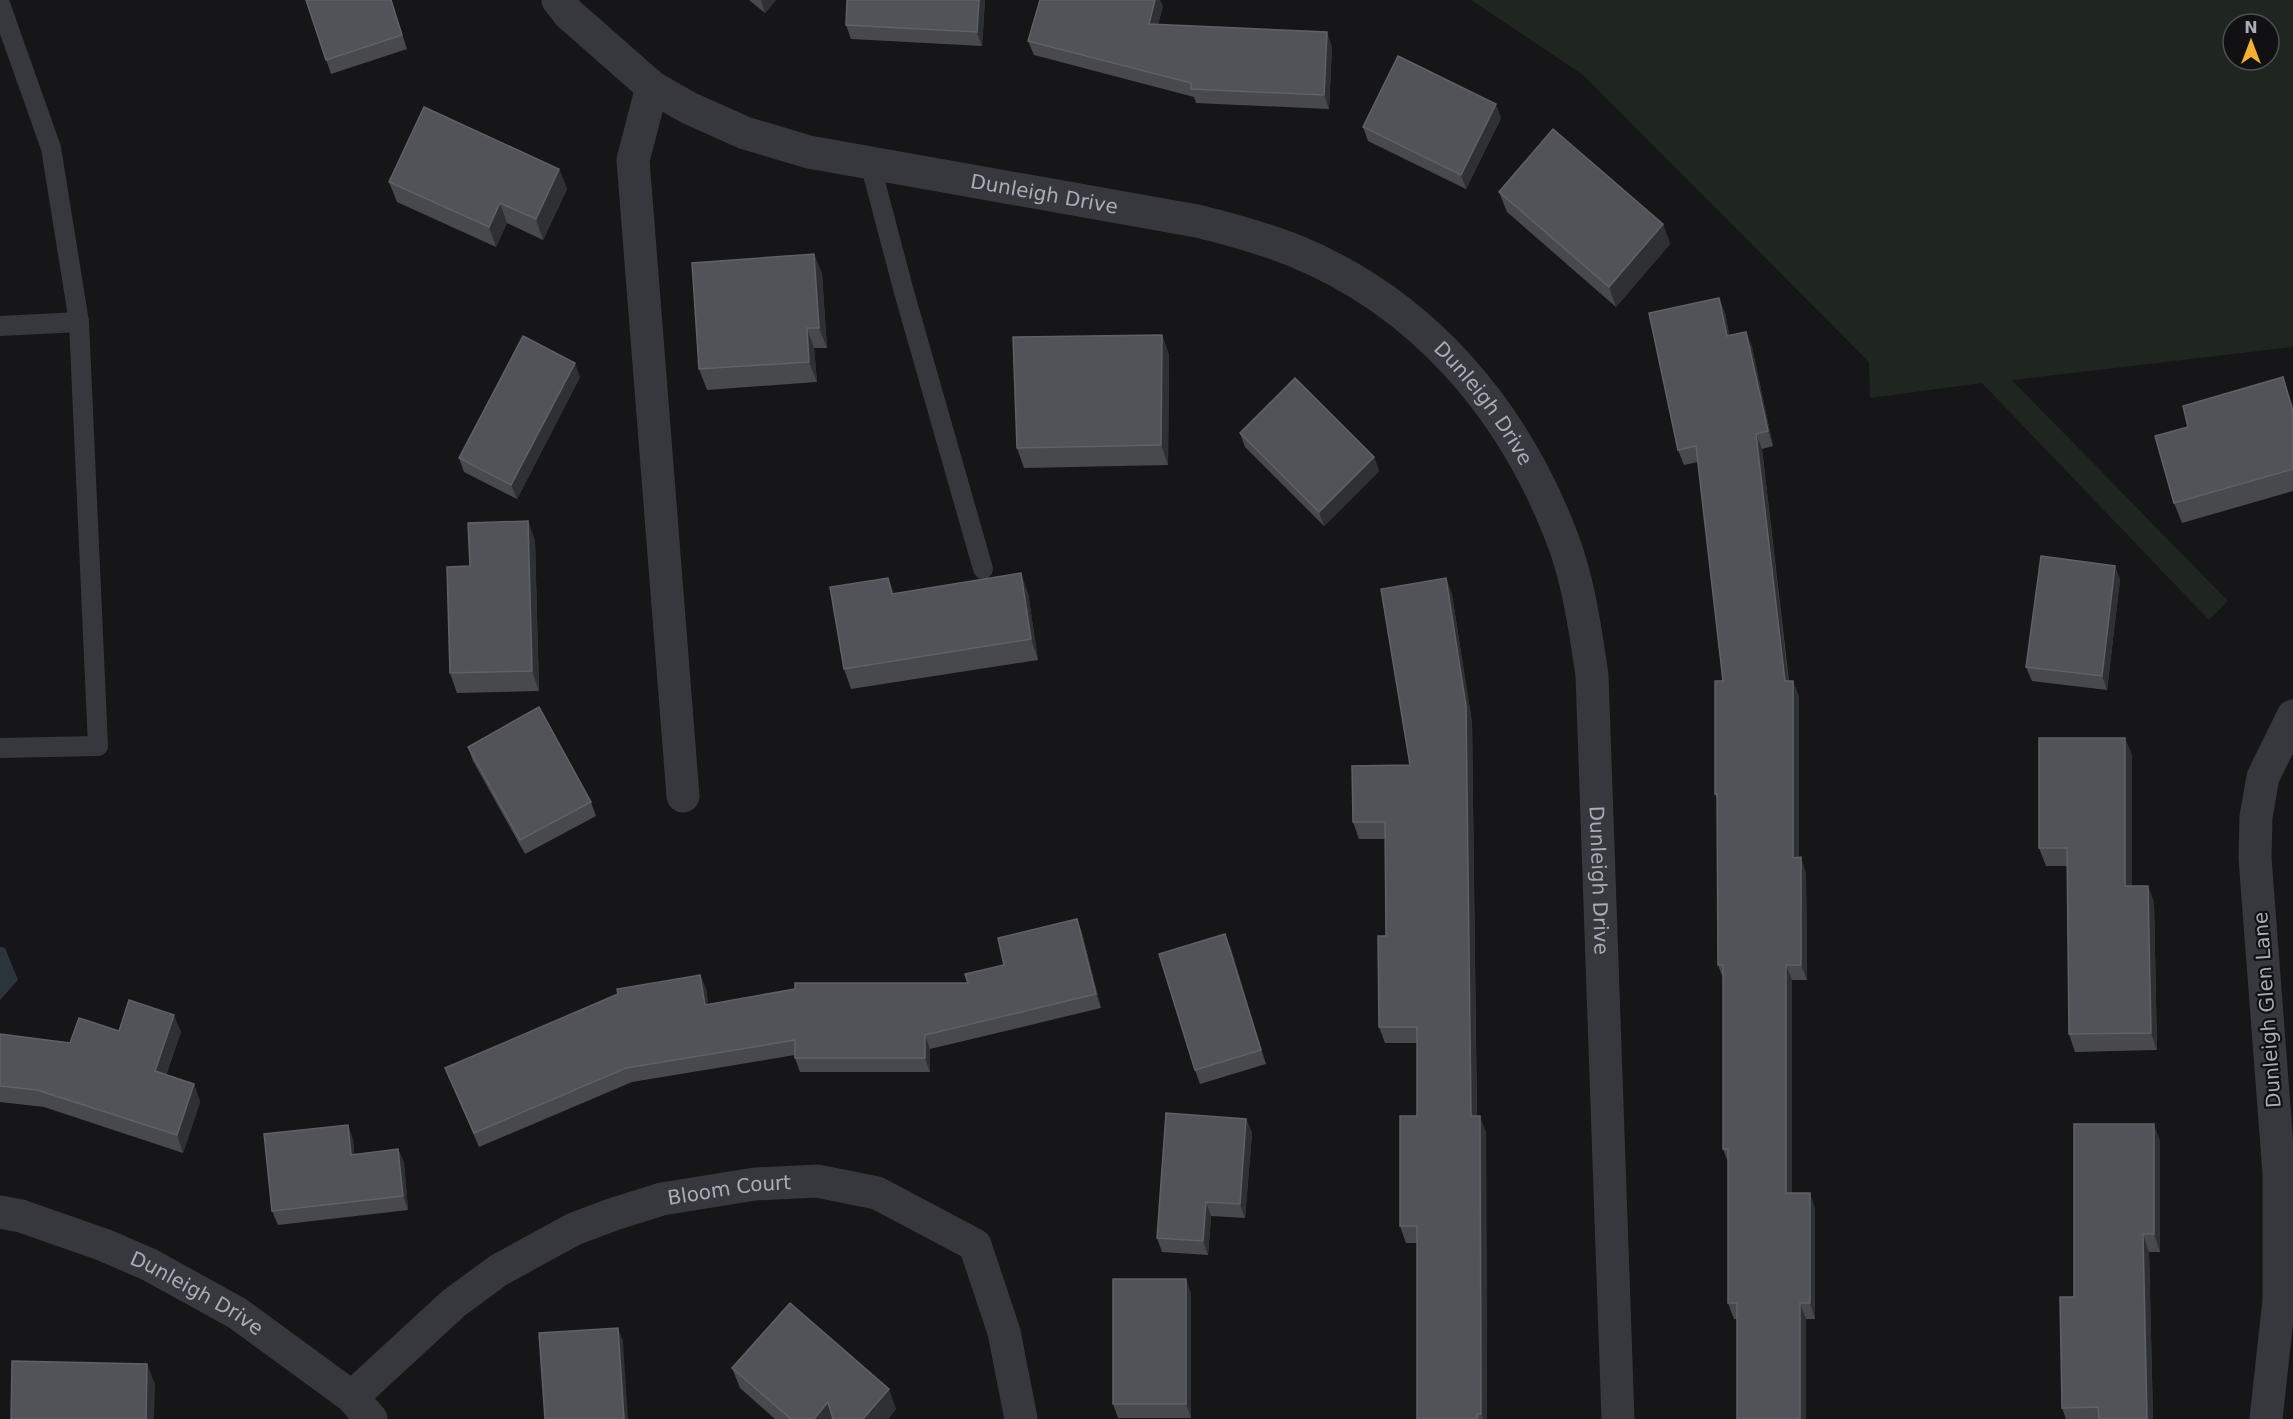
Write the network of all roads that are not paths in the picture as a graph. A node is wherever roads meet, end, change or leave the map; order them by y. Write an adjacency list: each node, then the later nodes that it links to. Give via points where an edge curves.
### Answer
1 (558, 0): 3 (street, Dunleigh Drive)
2 (0, 4): 5 (lane, via 51,148)
3 (652, 87): 4 (street, Dunleigh Drive, via 745,133 809,152); 10 (street, via 633,160)
4 (870, 163): 7 (lane); 14 (street, Dunleigh Drive, via 1197,221 1247,233 1294,251 1368,290 1410,320 1457,363 1501,417 1536,475 1563,540 1582,609 1592,675)
5 (79, 322): 6 (lane); 9 (lane, via 98,746)
6 (0, 326)
7 (984, 569)
8 (2293, 716): 15 (street, Dunleigh Glen Lane, via 2263,777 2256,817 2255,858 2279,1173 2279,1300)
9 (0, 748)
10 (683, 796)
11 (0, 1212): 12 (street, Dunleigh Drive, via 104,1245 150,1265 237,1313)
12 (362, 1408): 13 (street, Bloom Court, via 454,1303 499,1270 574,1229 662,1199 755,1184 817,1181 877,1193 975,1245 1005,1332)
13 (1021, 1419)
14 (1618, 1419)
15 (2266, 1419)

